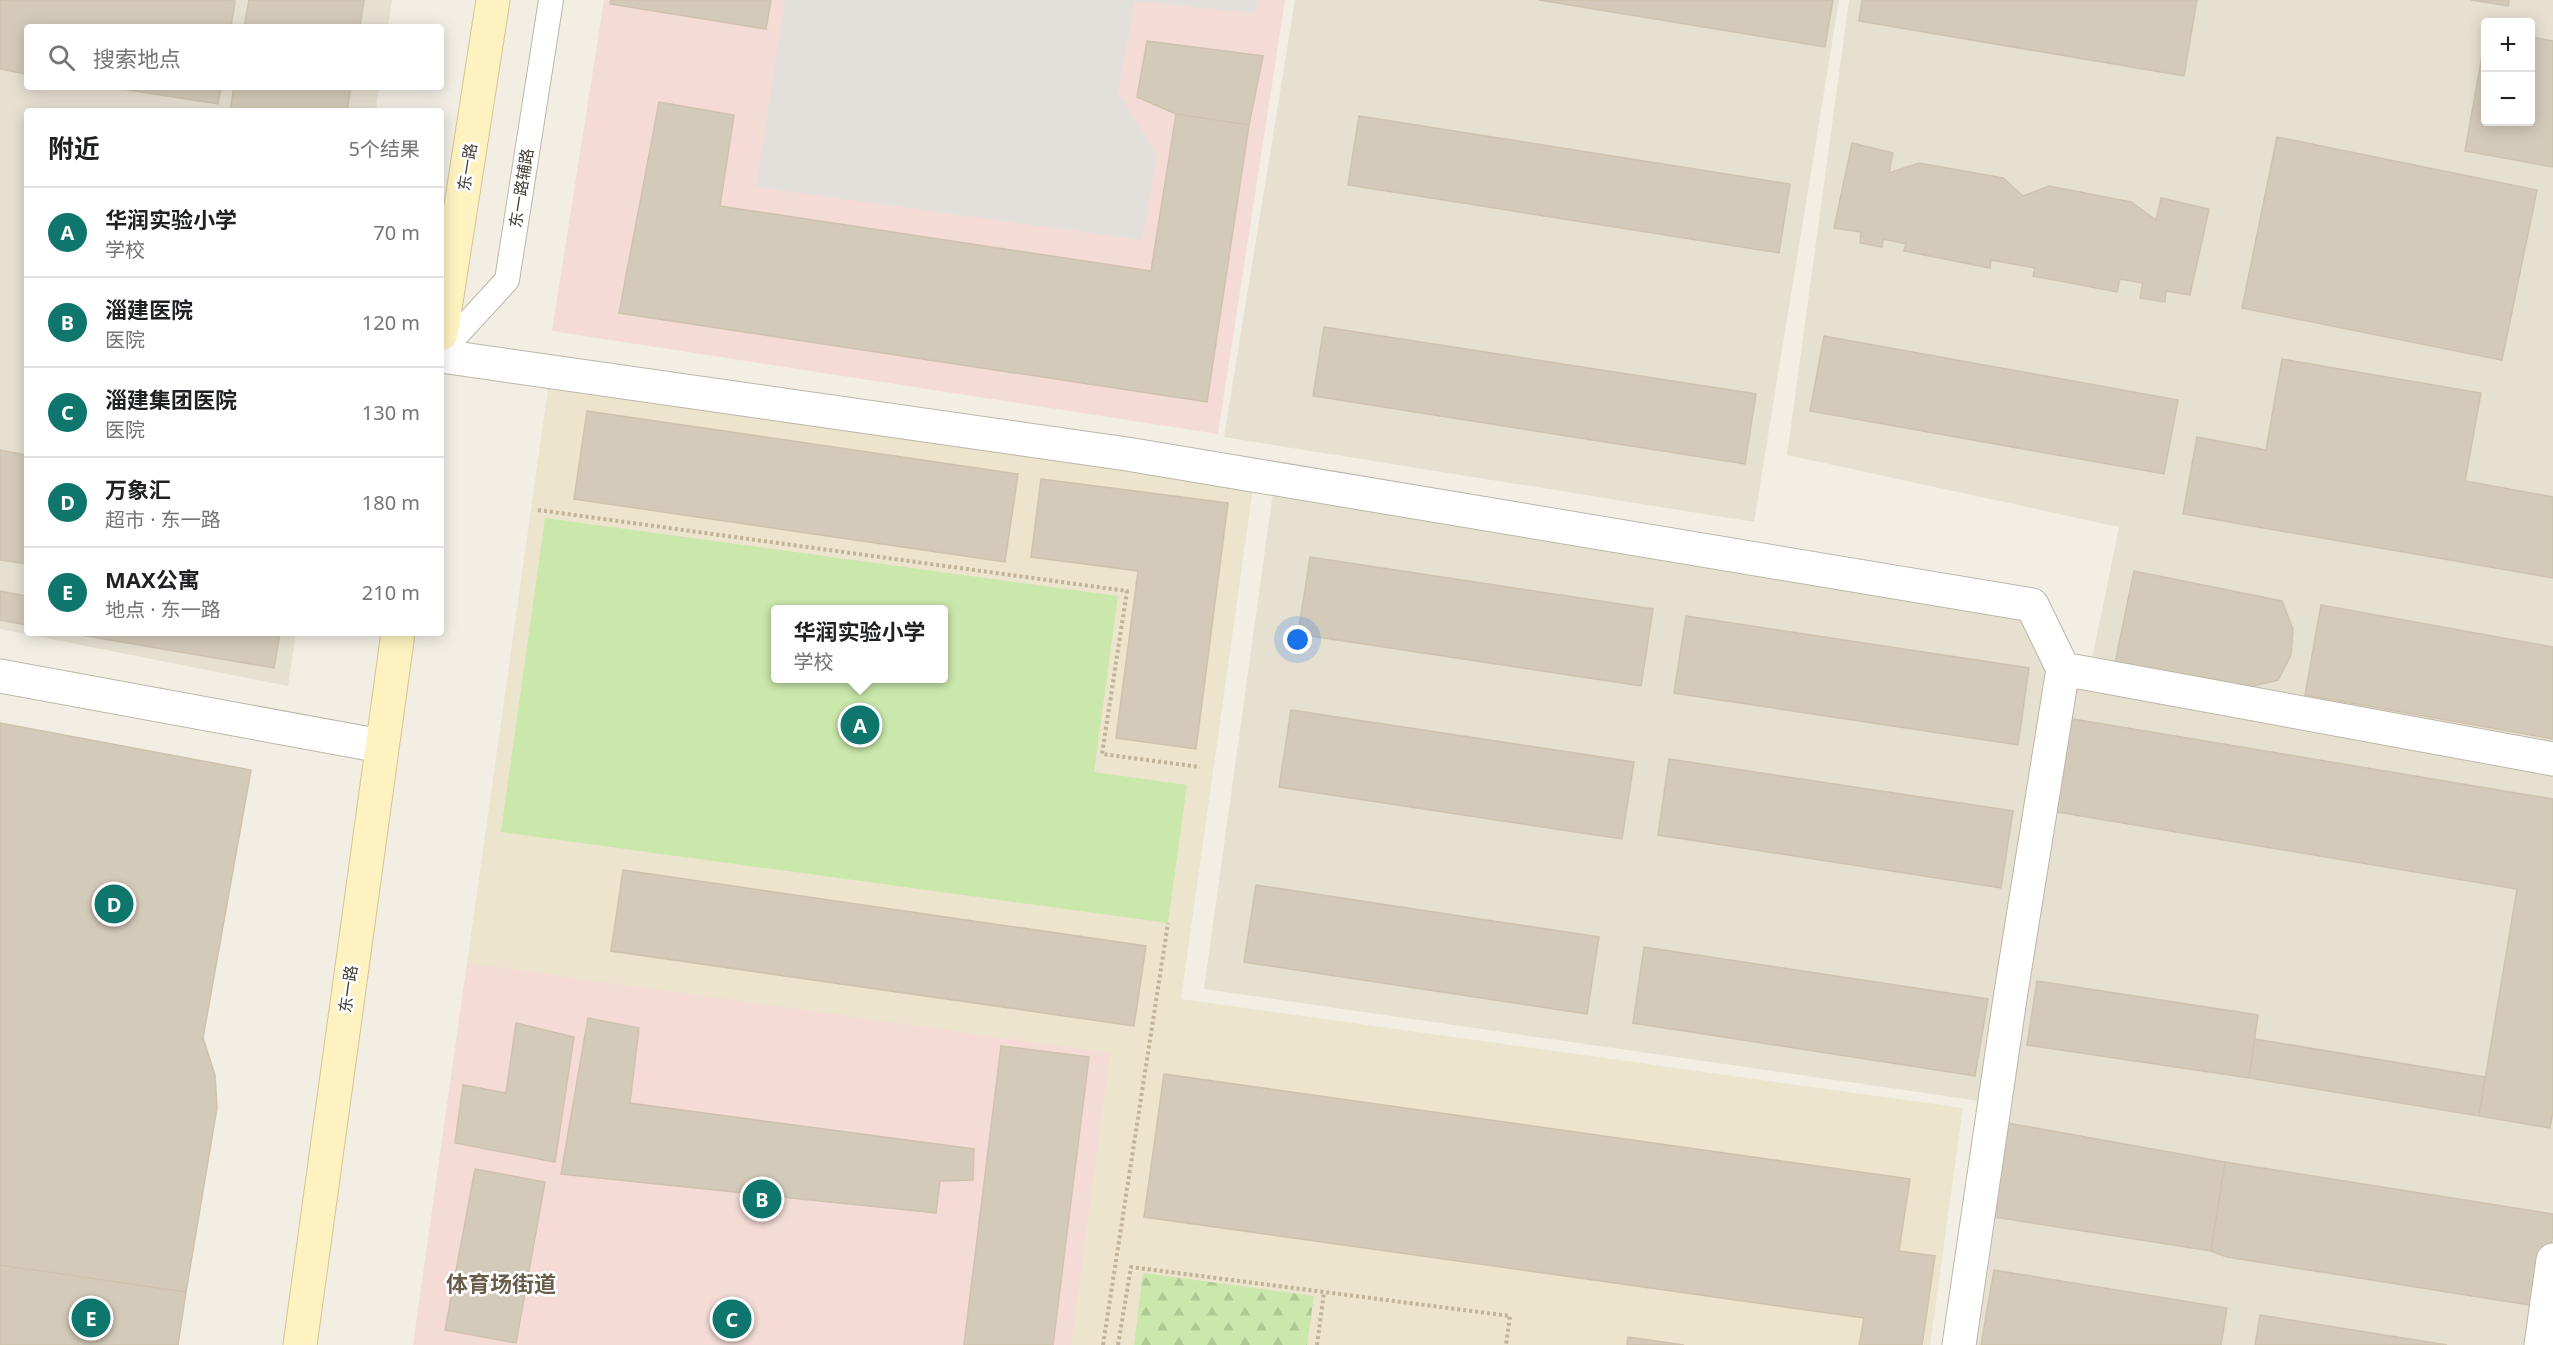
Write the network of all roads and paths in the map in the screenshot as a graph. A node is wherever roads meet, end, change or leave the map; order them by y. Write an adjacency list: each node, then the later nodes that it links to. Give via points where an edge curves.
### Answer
1 (493, 0): 3 (street, 东一路)
2 (551, 0): 4 (lane, 东一路辅路, via 507,280)
3 (444, 315)
4 (444, 351)
5 (444, 354): 8 (street, via 1127,453 2032,605)
6 (538, 510): 12 (path, via 1127,591 1102,754)
7 (398, 636): 10 (street, 东一路)
8 (2063, 669): 11 (street); 21 (street)
9 (0, 676): 10 (street)
10 (381, 746): 16 (street, 东一路)
11 (2553, 759)
12 (1200, 767)
13 (1168, 923): 17 (path)
14 (2553, 1260): 22 (street)
15 (1324, 1292): 18 (path, via 1131,1267); 19 (path); 20 (path, via 1510,1316)
16 (300, 1345)
17 (1103, 1345)
18 (1118, 1345)
19 (1317, 1345)
20 (1506, 1345)
21 (1959, 1345)
22 (2541, 1345)

